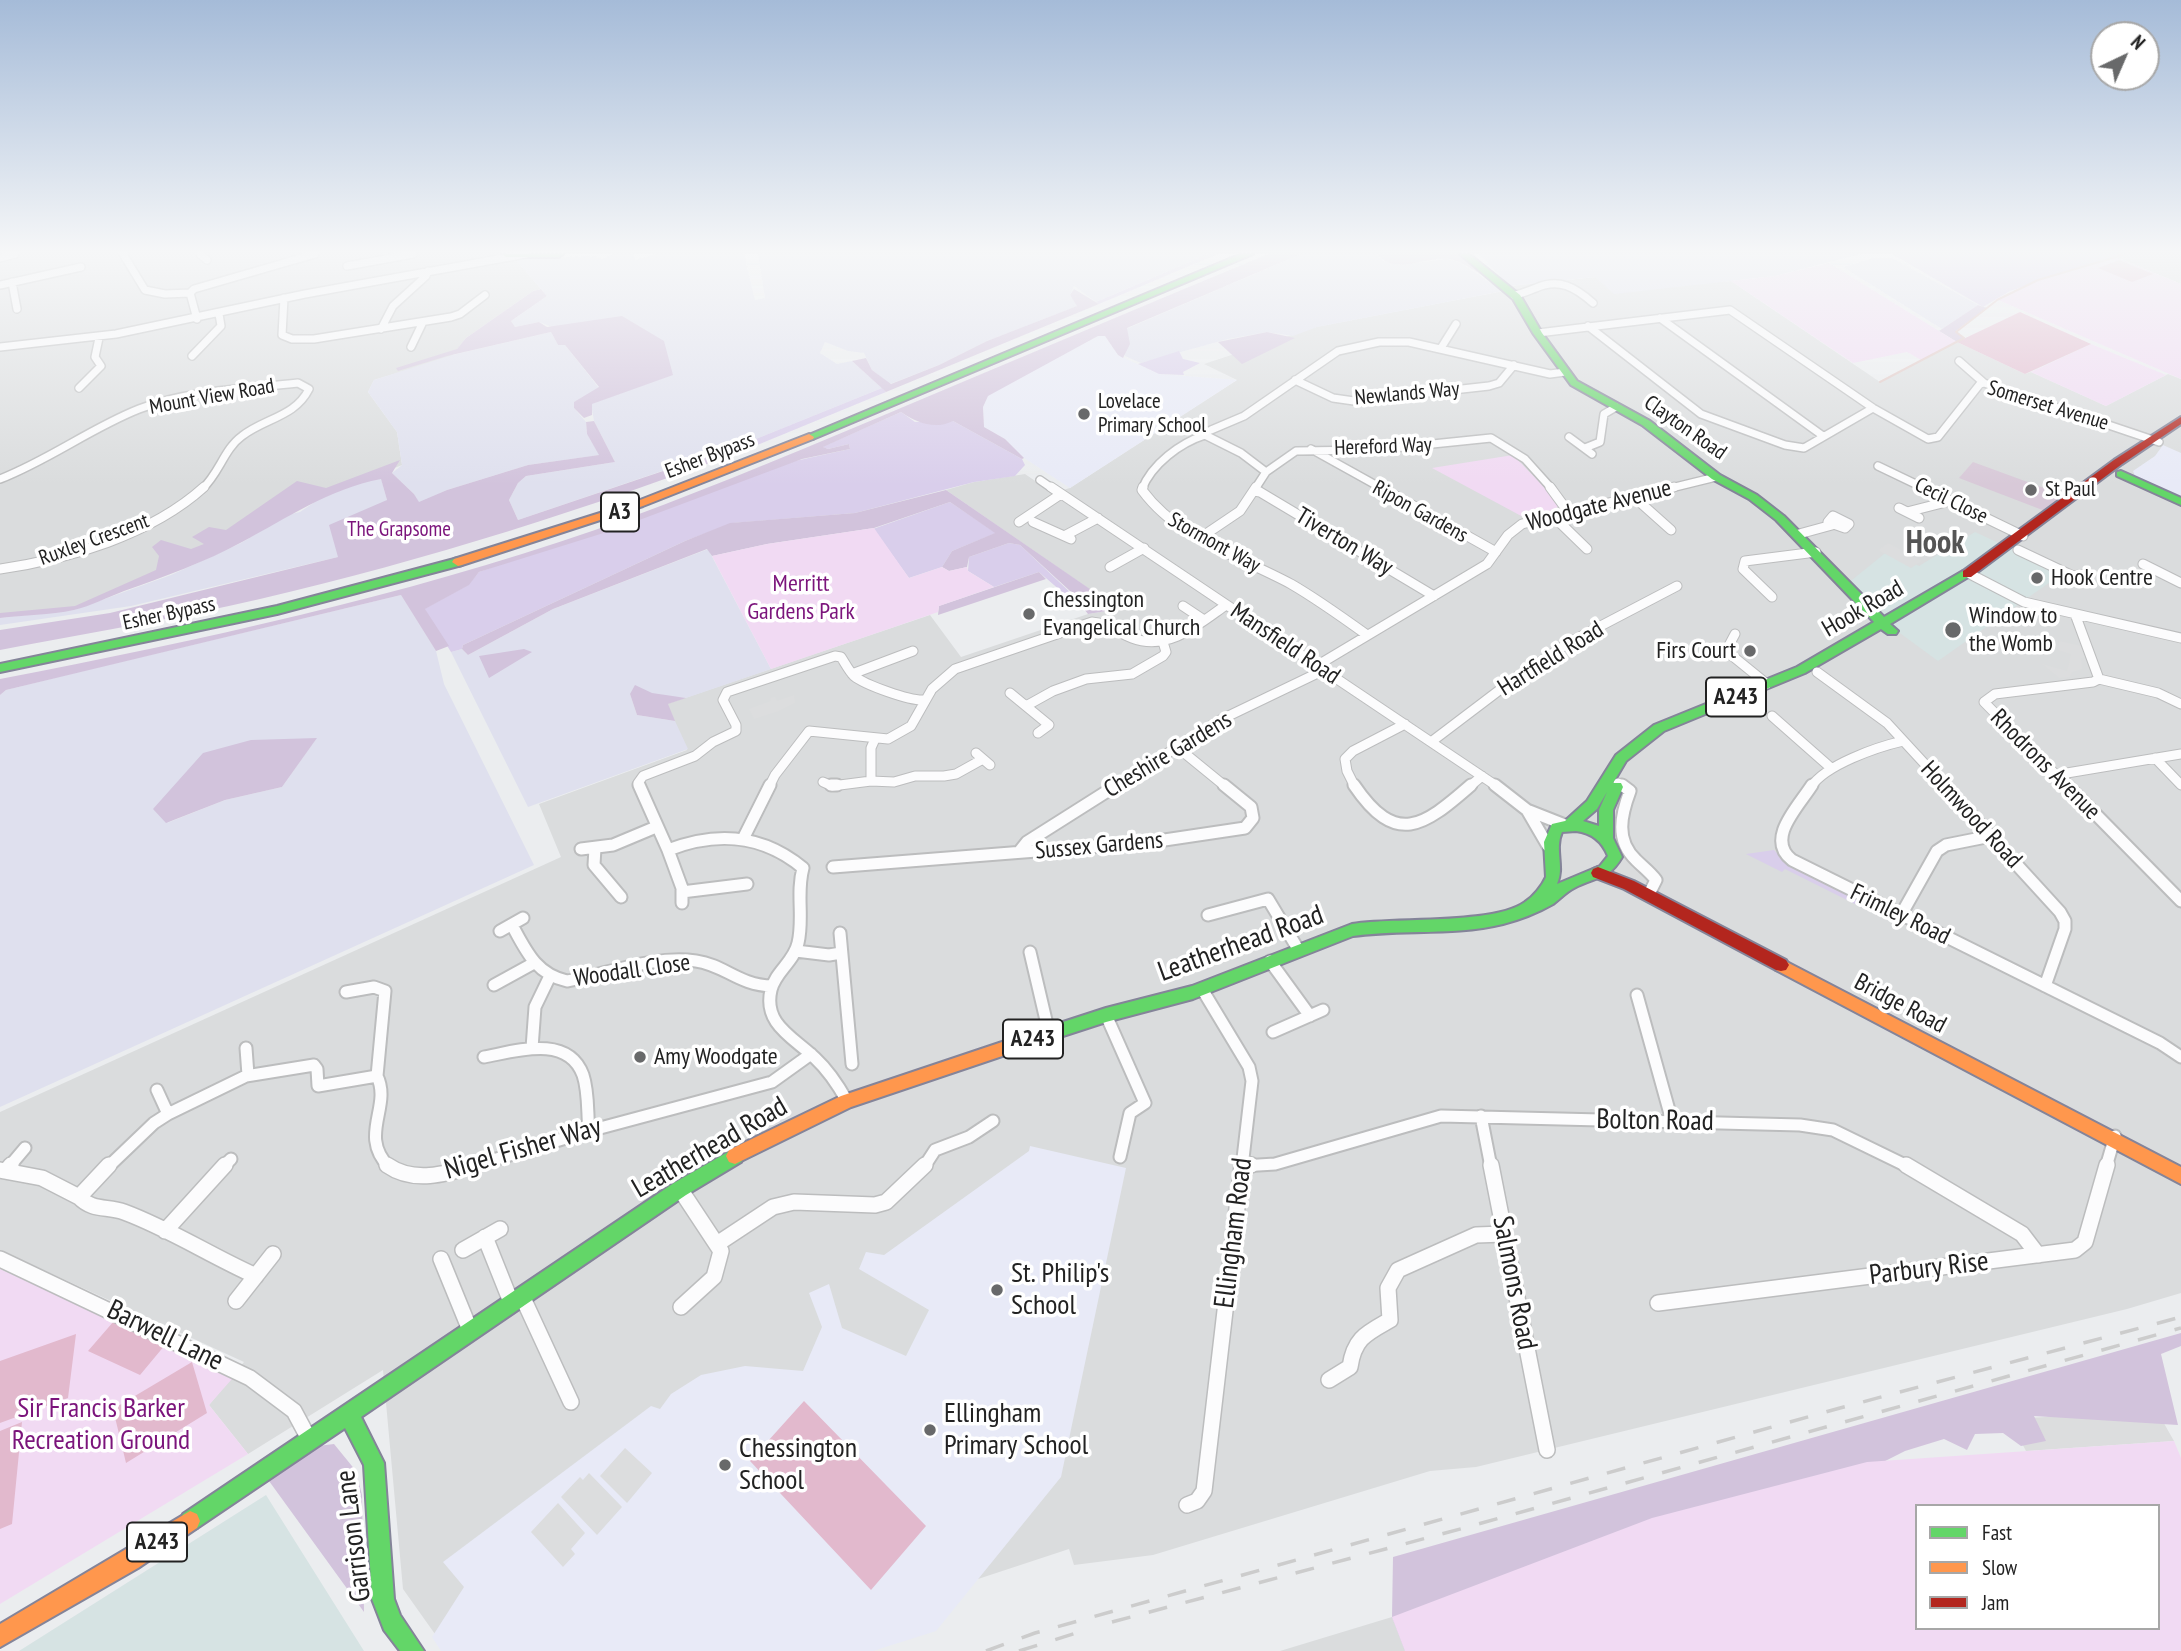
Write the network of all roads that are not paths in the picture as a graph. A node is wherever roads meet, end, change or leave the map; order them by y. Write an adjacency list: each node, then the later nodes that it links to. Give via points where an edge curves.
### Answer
1 (135, 331): 14 (street)
2 (216, 331): 19 (street)
3 (281, 331): 4 (street, via 285,337 324,338)
4 (364, 331)
5 (419, 331): 17 (street)
6 (1044, 331): 83 (main road, Esher Bypass / A3, via 713,467 507,538 171,625)
7 (1066, 331): 87 (main road, Esher Bypass / A3, via 799,443 621,511 313,602 142,643)
8 (1452, 331): 18 (street)
9 (1552, 331): 13 (street, Somerset Avenue)
10 (1594, 331): 33 (street, via 1701,414 1795,448 1804,448)
11 (1678, 331): 33 (street)
12 (1761, 331): 28 (street, Somerset Avenue)
13 (1538, 333): 23 (main road, Clayton Road)
14 (99, 338): 15 (street); 26 (street, via 95,357 101,366)
15 (13, 346): 16 (street); 20 (street)
16 (0, 347)
17 (411, 347)
18 (1441, 348): 22 (street, Stormont Way); 24 (street, Stormont Way, via 1391,341 1348,348)
19 (192, 356)
20 (0, 357)
21 (1959, 361): 25 (street)
22 (1514, 365): 23 (street, Stormont Way, via 1550,374); 24 (street, Newlands Way, via 1499,383 1489,386 1354,401 1333,398)
23 (1565, 372): 27 (main road, Clayton Road, via 1586,392)
24 (1295, 380): 32 (street, Stormont Way, via 1244,416)
25 (1984, 383): 28 (street, Somerset Avenue, via 1936,440); 35 (street, Somerset Avenue)
26 (79, 388)
27 (1616, 407): 34 (street, via 1604,414 1600,442 1588,451); 40 (main road, Clayton Road, via 1646,423)
28 (1873, 408): 33 (street)
29 (275, 418): 41 (street, Mount View Road, via 300,404 309,389 289,384 142,408 29,469); 66 (street, Ruxley Crescent, via 240,437 210,482 171,510 76,551)
30 (2181, 420): 35 (main road, Hook Road / A243)
31 (2181, 428): 35 (main road, Hook Road)
32 (1208, 433): 38 (street); 58 (street, Stormont Way, via 1173,453 1142,490 1160,513)
33 (1823, 436)
34 (1569, 437)
35 (2155, 441): 39 (main road, Hook Road); 57 (main road, Hook Road / A243)
36 (1311, 449): 38 (street, Hereford Way, via 1284,457); 48 (street, Hereford Way, via 1374,450 1491,438 1538,473); 62 (street, Ripon Gardens)
37 (1878, 466): 46 (street, Cecil Close)
38 (1266, 472): 43 (street, Hereford Way)
39 (2121, 474): 47 (main road); 61 (main road, Hook Road)
40 (1716, 477): 45 (street, Woodgate Avenue); 56 (main road, Clayton Road, via 1753,497)
41 (0, 479)
42 (1040, 480): 44 (street, Mansfield Road)
43 (1254, 491): 58 (street, Hereford Way, via 1240,511); 71 (street, Tiverton Way)
44 (1061, 494): 49 (street); 51 (street, Mansfield Road)
45 (1634, 498): 48 (street, Woodgate Avenue); 55 (street)
46 (1950, 501): 52 (street, via 1903,510); 57 (street, Cecil Close)
47 (2181, 502)
48 (1569, 513): 50 (street, Woodgate Avenue)
49 (1028, 516): 51 (street, via 1068,537); 53 (street)
50 (1554, 517): 60 (street); 62 (street, Woodgate Avenue, via 1522,524)
51 (1098, 518): 59 (street, Mansfield Road)
52 (1919, 518)
53 (1019, 522)
54 (1832, 525): 56 (street)
55 (1671, 530)
56 (1799, 534): 63 (main road, Clayton Road)
57 (2023, 536): 68 (main road, Hook Road / A243)
58 (1200, 538): 78 (street, Stormont Way, via 1303,592)
59 (1144, 548): 65 (street); 73 (street, Mansfield Road)
60 (1587, 549)
61 (2018, 550): 67 (street, via 2063,573); 68 (main road, Hook Road)
62 (1496, 552): 71 (street, Woodgate Avenue, via 1487,564)
63 (1816, 552): 72 (street, via 1745,561 1744,569); 77 (main road, Clayton Road)
64 (2143, 564): 69 (street)
65 (1110, 567)
66 (0, 569)
67 (2087, 574)
68 (1973, 576): 75 (street, via 2024,602); 77 (main road, Hook Road / A243)
69 (2181, 583)
70 (1677, 586): 101 (street, Hartfield Road, via 1570,642)
71 (1434, 596): 78 (street, Woodgate Avenue)
72 (1773, 597)
73 (1226, 605): 76 (street); 86 (street, Mansfield Road)
74 (1183, 606): 76 (street)
75 (2075, 614): 80 (street); 90 (street)
76 (1204, 620): 81 (street)
77 (1886, 628): 88 (main road, Hook Road / A243); 91 (main road, Hook Road / A243)
78 (1367, 635): 86 (street, Woodgate Avenue)
79 (1735, 635): 91 (street, via 1728,643 1730,654)
80 (2181, 638)
81 (1163, 642): 93 (street, via 1133,639 1106,623 1079,625 955,669); 95 (street, via 1163,656 1132,674 1086,679)
82 (913, 651): 84 (street)
83 (0, 656)
84 (902, 656): 85 (street); 89 (street)
85 (908, 666)
86 (1321, 667): 97 (street, Mansfield Road); 102 (street, Cheshire Gardens)
87 (0, 668)
88 (1817, 672): 100 (street, Holmwood Road, via 1878,716); 111 (main road, Hook Road / A243, via 1673,731 1636,756)
89 (852, 674): 93 (street, via 904,699); 115 (street, via 841,657 835,656 727,692 723,700 736,732 695,756 639,779 639,790)
90 (2099, 678): 94 (street, via 2158,693); 107 (street, Rhodrons Avenue, via 1995,694 1984,702)
91 (1767, 684): 114 (main road, Hook Road / A243, via 1647,736 1613,768 1590,811)
92 (1010, 693): 95 (street)
93 (924, 700): 99 (street, via 911,726 888,739)
94 (2181, 704)
95 (1026, 706): 98 (street, via 1049,725)
96 (1772, 716): 106 (street)
97 (1405, 724): 101 (street, Mansfield Road); 108 (street, via 1345,759 1350,781 1386,821 1401,827 1430,817)
98 (1038, 733)
99 (875, 739): 109 (street); 118 (street, via 815,730 804,734 775,775)
100 (1903, 741): 106 (street, Frimley Road); 116 (street, Holmwood Road)
101 (1431, 742): 108 (street, Mansfield Road)
102 (1177, 747): 122 (street, Cheshire Gardens, via 1027,842); 122 (street, Sussex Gardens, via 1251,807 1253,818 1245,828 1151,842)
103 (2181, 754): 104 (street)
104 (2155, 758): 107 (street); 112 (street)
105 (983, 759): 109 (street, via 956,774 894,782)
106 (1831, 768): 133 (street, Frimley Road, via 1807,790 1778,844 1800,864)
107 (2055, 775): 130 (street, Rhodrons Avenue)
108 (1482, 776): 113 (street, Mansfield Road)
109 (871, 780): 110 (street, via 832,786)
110 (823, 782)
111 (1618, 783): 117 (main road, Hook Road / A243, via 1606,810); 129 (street, via 1630,791 1621,814 1620,836 1656,880)
112 (2181, 785)
113 (1527, 810): 114 (street, Mansfield Road); 123 (street, Mansfield Road)
114 (1568, 824): 117 (main road, via 1583,825); 123 (main road, A243, via 1551,834)
115 (656, 827): 119 (street); 121 (street)
116 (1991, 836): 133 (street, via 1937,851); 145 (street, Holmwood Road, via 2065,921)
117 (1606, 837): 124 (main road, A243)
118 (743, 839): 121 (street, via 705,836); 138 (street, via 773,847 803,869)
119 (595, 848): 120 (street); 127 (street, via 594,865 617,893)
120 (581, 849)
121 (668, 850): 128 (street, via 682,897)
122 (1019, 852): 125 (street, Sussex Gardens)
123 (1551, 852): 126 (main road, via 1566,867); 131 (main road, A243, via 1555,874)
124 (1615, 857): 126 (main road, A243, via 1612,865); 129 (main road, Bridge Road, via 1629,876)
125 (833, 867)
126 (1596, 873): 131 (main road, A243); 169 (main road, Bridge Road, via 1629,885)
127 (624, 883)
128 (747, 884)
129 (1651, 890): 169 (main road, Bridge Road)
130 (2181, 901)
131 (1533, 904): 137 (main road, Leatherhead Road / A243, via 1487,921 1352,930)
132 (1208, 915): 137 (street, via 1268,899)
133 (1901, 915): 145 (street, Frimley Road)
134 (523, 918): 135 (street)
135 (512, 925): 136 (street); 141 (street, Woodall Close)
136 (500, 932)
137 (1298, 949): 140 (main road, Leatherhead Road / A243)
138 (796, 951): 144 (street); 157 (street, via 816,955 843,943)
139 (1030, 952): 153 (street)
140 (1270, 961): 146 (main road, Leatherhead Road / A243); 151 (street)
141 (534, 963): 142 (street, Woodall Close); 143 (street)
142 (549, 978): 144 (street, Woodall Close, via 566,981 687,960 709,964 746,984); 155 (street, via 535,1007)
143 (494, 985)
144 (772, 986): 156 (street, via 771,1013 777,1026)
145 (2045, 986): 159 (street, Frimley Road)
146 (1202, 989): 150 (main road, Leatherhead Road / A243); 173 (street, Ellingham Road, via 1252,1074)
147 (345, 992): 161 (street, Nigel Fisher Way, via 374,987 385,991)
148 (1637, 995): 167 (street)
149 (1323, 1010): 151 (street)
150 (1106, 1015): 153 (main road, Leatherhead Road / A243); 171 (street, via 1145,1103 1130,1113)
151 (1310, 1016): 152 (street)
152 (1273, 1032)
153 (1049, 1033): 163 (main road, Leatherhead Road / A243)
154 (246, 1048): 160 (street)
155 (532, 1048): 158 (street); 168 (street, via 556,1050 576,1062 583,1075)
156 (811, 1054): 163 (street); 168 (street, Nigel Fisher Way, via 772,1082)
157 (848, 1056)
158 (484, 1057)
159 (2181, 1057)
160 (248, 1075): 161 (street, via 314,1065 318,1086); 164 (street)
161 (377, 1076): 168 (street, Nigel Fisher Way, via 382,1086 374,1136 377,1151 382,1162 400,1174 417,1177 454,1172)
162 (157, 1090): 164 (street)
163 (847, 1101): 177 (main road, Leatherhead Road / A243, via 742,1152)
164 (168, 1114): 178 (street)
165 (1481, 1116): 167 (street, Bolton Road); 173 (street, Bolton Road, via 1441,1116 1275,1164); 181 (street, Salmons Road)
166 (993, 1121): 183 (street, via 970,1138 935,1150 921,1172 886,1202 794,1202 773,1207)
167 (1672, 1121): 186 (street, Bolton Road, via 1800,1125 1840,1133 1888,1155 2018,1231)
168 (589, 1131)
169 (2115, 1138): 174 (main road, Bridge Road); 176 (main road, Bridge Road); 186 (street, Parbury Rise, via 2082,1246)
170 (25, 1148): 175 (street)
171 (1120, 1157)
172 (229, 1166): 180 (street)
173 (1242, 1166): 200 (street, Ellingham Road, via 1204,1491)
174 (2181, 1168)
175 (3, 1170): 178 (street, via 46,1179)
176 (2181, 1176)
177 (680, 1189): 183 (street); 190 (main road, Leatherhead Road / A243)
178 (79, 1197): 180 (street, via 93,1209 119,1210)
179 (500, 1229): 182 (street)
180 (165, 1231): 189 (street)
181 (1504, 1234): 195 (street, via 1476,1235 1398,1270 1385,1296 1390,1320 1363,1335 1350,1367); 199 (street, Salmons Road)
182 (485, 1237): 184 (street); 190 (street)
183 (717, 1244): 193 (street, via 720,1270)
184 (463, 1250)
185 (273, 1254): 189 (street)
186 (2038, 1255): 192 (street, Parbury Rise)
187 (0, 1259): 198 (street, Barwell Lane, via 250,1378 294,1411)
188 (441, 1259): 194 (street)
189 (256, 1276): 191 (street)
190 (516, 1298): 194 (main road, Leatherhead Road / A243); 196 (street)
191 (236, 1301)
192 (1658, 1304)
193 (681, 1307)
194 (470, 1330): 197 (main road, Leatherhead Road / A243)
195 (1329, 1380)
196 (571, 1402)
197 (348, 1413): 198 (main road, Leatherhead Road / A243); 202 (main road, Garrison Lane, via 374,1463 383,1600)
198 (309, 1439): 201 (main road, Leatherhead Road / A243, via 130,1560)
199 (1547, 1450)
200 (1187, 1505)
201 (0, 1636)
202 (412, 1651)

